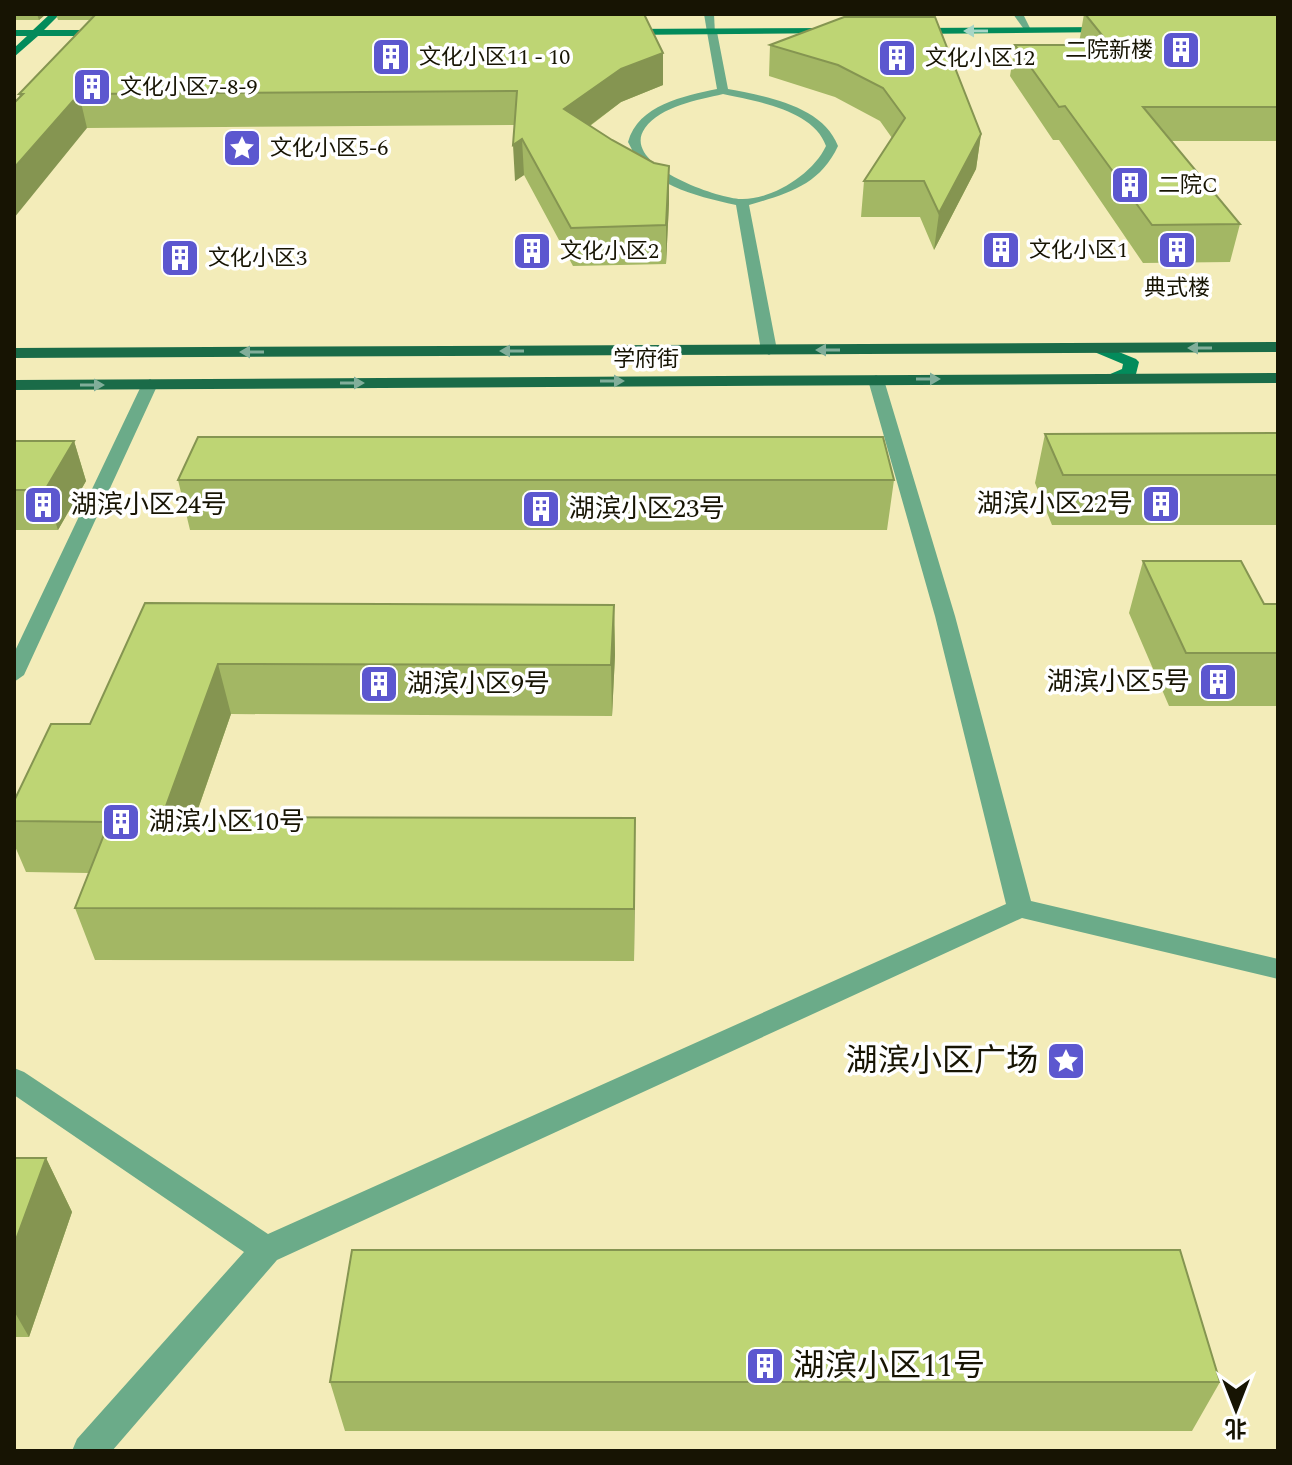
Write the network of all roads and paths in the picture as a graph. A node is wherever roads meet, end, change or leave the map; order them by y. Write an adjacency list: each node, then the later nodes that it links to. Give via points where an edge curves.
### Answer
1 (55, 14): 11 (main road)
2 (709, 14): 9 (street)
3 (1018, 14): 4 (street)
4 (1029, 30): 5 (main road); 7 (main road, one-way to 7)
5 (1126, 30)
6 (849, 31): 9 (main road)
7 (895, 31)
8 (603, 32): 9 (main road)
9 (712, 32): 14 (street)
10 (14, 33): 11 (main road)
11 (35, 33): 12 (main road); 13 (main road)
12 (114, 33)
13 (14, 54)
14 (723, 91): 15 (street, via 759,98 810,119 831,143 829,157 813,175); 15 (street, via 689,98 645,120 635,129 633,144 640,158 662,176)
15 (742, 203): 18 (street)
16 (1278, 347): 17 (main road, 学府街, one-way to 17)
17 (1097, 348): 18 (main road, 学府街, one-way to 18); 20 (main road, via 1131,362 1130,371)
18 (769, 350): 19 (main road, 学府街, one-way to 19)
19 (14, 353)
20 (1114, 378): 21 (main road, 学府街); 22 (main road, 学府街, one-way to 20)
21 (1278, 378)
22 (876, 380): 23 (main road, 学府街, one-way to 22); 26 (street, via 945,616)
23 (150, 384): 24 (main road, 学府街, one-way to 23); 25 (street)
24 (14, 385)
25 (14, 675)
26 (1020, 908): 27 (street); 29 (street)
27 (1278, 969)
28 (14, 1080): 29 (street)
29 (266, 1250): 30 (street)
30 (89, 1451)

